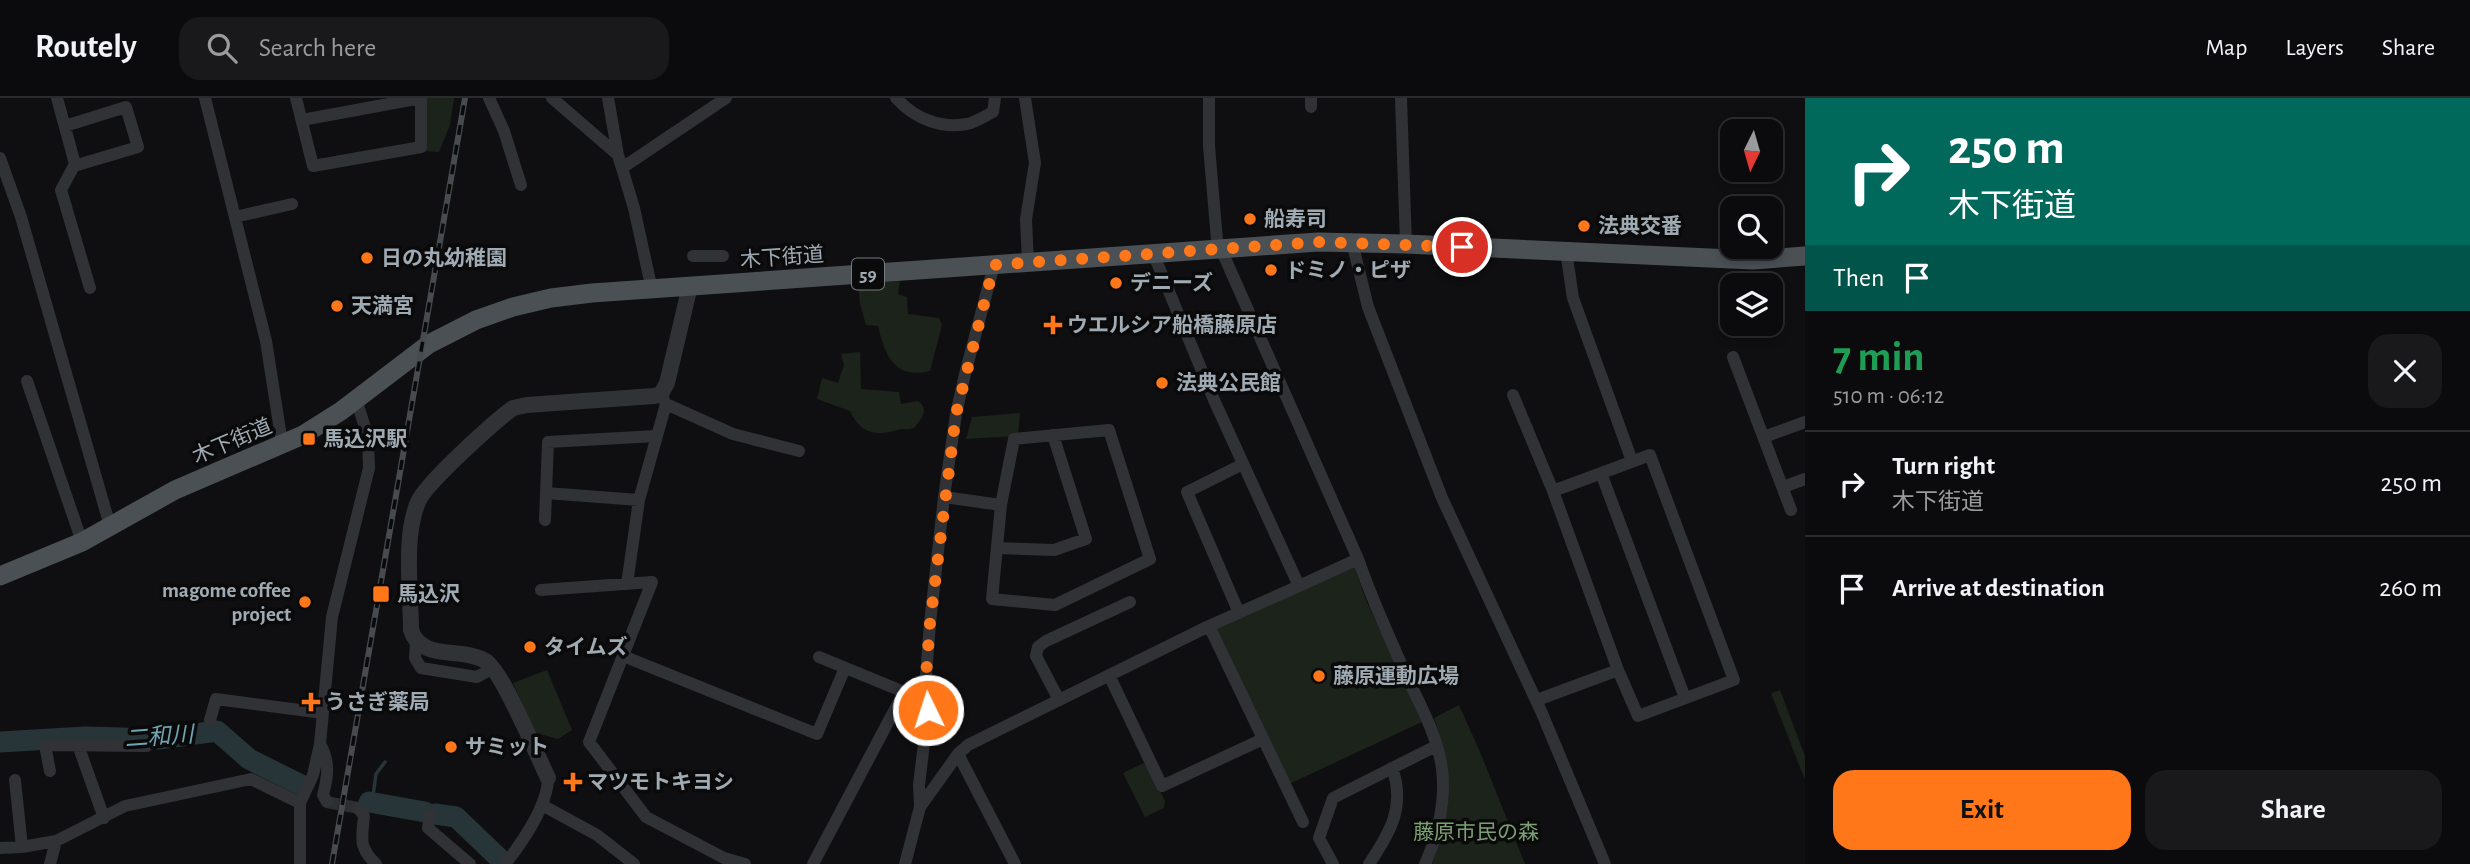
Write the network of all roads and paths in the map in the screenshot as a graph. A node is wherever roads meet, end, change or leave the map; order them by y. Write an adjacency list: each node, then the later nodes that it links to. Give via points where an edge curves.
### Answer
1 (57, 98): 16 (street)
2 (205, 98): 23 (street)
3 (296, 98): 15 (street)
4 (421, 98): 15 (street); 15 (street, via 421,147 313,166)
5 (489, 98): 21 (street)
6 (552, 98): 17 (street)
7 (622, 98): 14 (street)
8 (726, 98): 20 (street)
9 (896, 98): 10 (street, via 925,120 960,124 993,112)
10 (995, 98)
11 (1025, 98): 32 (street, via 1035,163 1026,219)
12 (1209, 98): 26 (street, via 1209,146)
13 (1401, 98): 25 (street)
14 (609, 102): 17 (street)
15 (302, 120)
16 (65, 126): 19 (street); 19 (street, via 126,107 138,147)
17 (618, 155): 20 (street)
18 (0, 158): 60 (street)
19 (75, 166): 35 (street, via 61,190)
20 (622, 168): 36 (street)
21 (521, 185)
22 (292, 204): 23 (street)
23 (235, 217): 46 (street, via 266,341)
24 (1352, 242): 25 (main road, 木下街道 / 59); 26 (main road, 木下街道 / 59); 80 (street, via 1367,307 1437,486)
25 (1406, 244): 27 (main road, 木下街道 / 59)
26 (1221, 248): 28 (main road, 木下街道 / 59); 63 (street)
27 (1566, 251): 31 (main road, 木下街道 / 59, via 1753,260); 48 (street, via 1573,298)
28 (1153, 253): 32 (main road, 木下街道 / 59); 49 (street)
29 (693, 256): 30 (street)
30 (723, 256)
31 (1805, 257)
32 (1028, 263): 33 (main road, 木下街道 / 59)
33 (994, 265): 34 (main road, 木下街道 / 59); 55 (street, via 965,374)
34 (690, 286): 36 (main road, 木下街道 / 59); 41 (street)
35 (90, 288)
36 (652, 290): 40 (main road, 木下街道 / 59, via 551,298 491,314 429,344)
37 (1733, 357): 45 (street)
38 (27, 381): 61 (street)
39 (1513, 395): 53 (street)
40 (356, 399): 46 (main road, 木下街道 / 59, via 327,421); 81 (street, via 368,438 369,468 332,617)
41 (663, 399): 44 (street); 47 (street, via 733,434); 91 (street, via 518,406 427,487 416,505 410,541 411,630 416,642 490,664)
42 (1805, 422): 45 (street)
43 (1053, 435): 57 (street, via 1014,439); 62 (street, via 1086,539 1054,550); 62 (street, via 1109,430 1150,559 1055,605 992,599)
44 (656, 436): 54 (street, via 548,442); 56 (street)
45 (1764, 438): 52 (street)
46 (282, 443): 60 (main road, 木下街道 / 59, via 175,490)
47 (799, 451)
48 (1632, 461): 50 (street); 78 (street, via 1650,455 1734,680)
49 (1243, 464): 66 (street); 69 (street, via 1187,492)
50 (1601, 473): 53 (street); 78 (street)
51 (1805, 479): 52 (street)
52 (1783, 487): 58 (street)
53 (1553, 491): 74 (street)
54 (546, 493): 56 (street); 59 (street)
55 (944, 497): 57 (street); 77 (street, via 928,649)
56 (639, 500): 65 (street)
57 (1001, 505): 62 (street)
58 (1791, 510)
59 (545, 520)
60 (110, 526): 61 (main road, 木下街道 / 59)
61 (82, 542): 64 (main road, 木下街道 / 59)
62 (998, 548)
63 (1358, 559): 66 (street); 87 (street)
64 (0, 576)
65 (627, 584): 67 (street); 71 (street, via 652,582)
66 (1298, 586): 69 (street)
67 (541, 590)
68 (1130, 602): 79 (street, via 1038,648 1036,656)
69 (1240, 613): 70 (street)
70 (1209, 626): 75 (street); 83 (street)
71 (623, 656): 73 (street, via 817,734); 110 (street, via 589,742 646,817 724,858)
72 (819, 657): 73 (street)
73 (845, 668): 76 (street)
74 (1618, 670): 78 (street, via 1638,716); 80 (street)
75 (1110, 675): 79 (street); 83 (street, via 1163,786)
76 (904, 692): 77 (street); 111 (street)
77 (929, 697): 96 (street)
78 (1685, 698)
79 (1059, 700): 88 (street)
80 (1537, 701): 117 (street)
81 (323, 713): 82 (street, via 216,699); 84 (street)
82 (211, 720)
83 (1263, 739): 100 (street)
84 (320, 744): 93 (street, via 326,758 323,795); 94 (street)
85 (78, 745): 86 (street); 90 (street, via 45,745); 99 (street)
86 (147, 746)
87 (1436, 746): 89 (street); 116 (street, via 1442,769 1441,801)
88 (958, 754): 96 (street); 113 (street)
89 (1392, 768): 114 (street, via 1333,798 1319,838); 115 (street, via 1399,787 1390,832)
90 (50, 771)
91 (548, 778): 95 (street)
92 (15, 780): 102 (street)
93 (327, 802)
94 (300, 803): 99 (street, via 251,779 125,806); 106 (street)
95 (542, 805): 104 (street); 109 (street, via 597,835)
96 (920, 807): 112 (street)
97 (358, 808): 107 (street, via 364,816 361,843)
98 (430, 814): 108 (street, via 428,828)
99 (104, 818): 101 (street)
100 (1303, 822)
101 (56, 841): 102 (street); 105 (street)
102 (22, 847): 103 (street)
103 (0, 848)
104 (509, 859)
105 (50, 864)
106 (300, 864)
107 (376, 864)
108 (470, 864)
109 (634, 864)
110 (745, 864)
111 (813, 864)
112 (905, 864)
113 (1015, 864)
114 (1333, 864)
115 (1369, 864)
116 (1425, 864)
117 (1605, 864)

